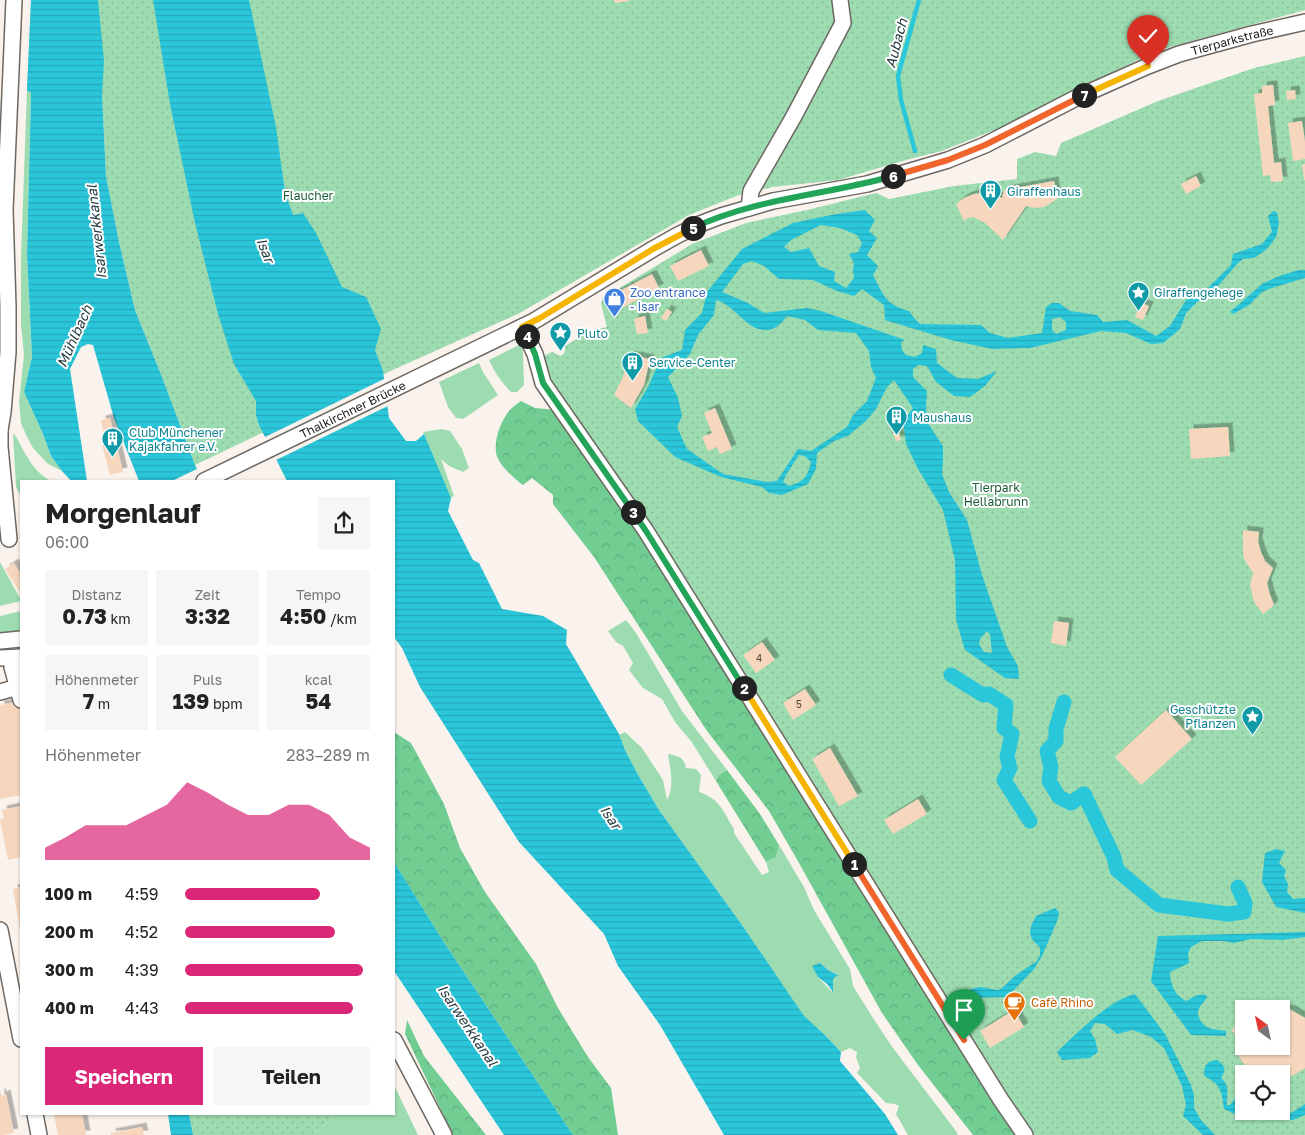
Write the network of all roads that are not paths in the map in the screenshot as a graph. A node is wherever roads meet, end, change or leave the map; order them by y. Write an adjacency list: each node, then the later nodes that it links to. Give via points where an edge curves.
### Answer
1 (14, 0): 7 (street, via 5,210 8,352)
2 (840, 0): 4 (street, via 843,23 751,191)
3 (1305, 22): 4 (street, Tierparkstraße, via 1171,57 1118,78 985,145 948,160 867,184)
4 (750, 208): 5 (street, Tierparkstraße, via 721,216 676,236)
5 (522, 327): 6 (street, Tierparkstraße); 21 (street, via 535,354 543,383 646,531)
6 (501, 338): 8 (street, Thalkirchner Brücke)
7 (0, 430): 9 (street)
8 (206, 480)
9 (10, 539)
10 (20, 639): 11 (street)
11 (0, 641)
12 (11, 662): 13 (street)
13 (20, 690): 14 (street)
14 (0, 692)
15 (0, 930): 16 (street)
16 (20, 1034)
17 (395, 1042): 20 (street)
18 (35, 1115): 19 (street)
19 (39, 1135)
20 (444, 1135)
21 (1025, 1135)

